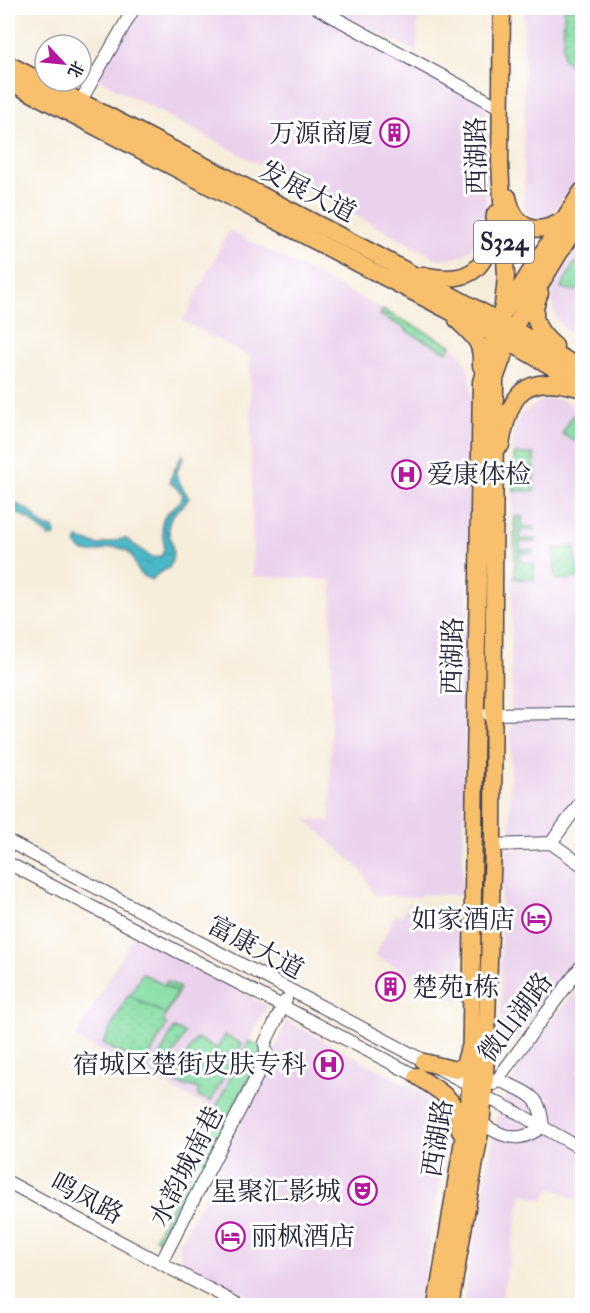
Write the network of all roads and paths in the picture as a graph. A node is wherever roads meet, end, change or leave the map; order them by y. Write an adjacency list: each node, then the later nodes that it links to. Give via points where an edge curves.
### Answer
1 (134, 8): 6 (street)
2 (317, 8): 7 (street)
3 (502, 8): 7 (main road, 西湖路 / S324)
4 (8, 64): 6 (main road, 发展大道)
5 (8, 81): 14 (main road, 发展大道)
6 (80, 102): 13 (main road, 发展大道)
7 (501, 108): 8 (main road, 西湖路 / S324)
8 (500, 163): 11 (main road, via 511,211 518,221 543,230); 13 (main road, via 490,247 486,260 476,269 463,276 438,278); 15 (main road, 西湖路 / S324, via 506,277)
9 (582, 191): 11 (main road)
10 (582, 216): 12 (main road)
11 (564, 219): 15 (main road)
12 (561, 249): 15 (main road); 16 (main road, via 537,298 534,315 543,335)
13 (376, 255): 15 (main road, 发展大道)
14 (450, 312): 15 (main road, 发展大道); 17 (main road, via 482,351)
15 (503, 331): 16 (main road, 发展大道); 17 (main road, 西湖路); 18 (main road, 发展大道); 20 (main road, 西湖路, via 495,379)
16 (582, 368)
17 (481, 382): 22 (main road, 西湖路)
18 (582, 384)
19 (582, 389): 20 (main road, via 543,382 521,392 506,420)
20 (494, 487): 23 (main road, 西湖路)
21 (582, 713): 23 (street)
22 (476, 714): 23 (street); 33 (main road, 西湖路)
23 (494, 714): 27 (main road, 西湖路)
24 (582, 800): 26 (street)
25 (8, 841): 31 (street, 富康大道)
26 (551, 843): 27 (street); 29 (street)
27 (493, 845): 35 (main road, 西湖路)
28 (8, 863): 32 (street, 富康大道)
29 (582, 865)
30 (582, 965): 35 (street, 微山湖路)
31 (290, 991): 32 (street, 水韵城南巷); 34 (street, 富康大道)
32 (283, 1005): 34 (street, 富康大道); 41 (street, 水韵城南巷, via 265,1043 266,1052 257,1076)
33 (472, 1017): 34 (main road, via 467,1059 461,1068); 35 (main road, 西湖路)
34 (420, 1069): 35 (street, 富康大道); 35 (street, 富康大道); 39 (main road, via 458,1110)
35 (481, 1089): 36 (main road, 西湖路); 37 (street); 37 (street, via 532,1098 540,1110); 39 (main road, 西湖路)
36 (481, 1123): 37 (street, via 514,1137); 44 (main road, 西湖路)
37 (543, 1127): 38 (street)
38 (582, 1149)
39 (460, 1159): 43 (main road, 西湖路)
40 (8, 1182): 41 (street, 鸣凤路)
41 (161, 1263): 42 (street, 鸣凤路)
42 (241, 1305)
43 (436, 1305)
44 (450, 1305)

